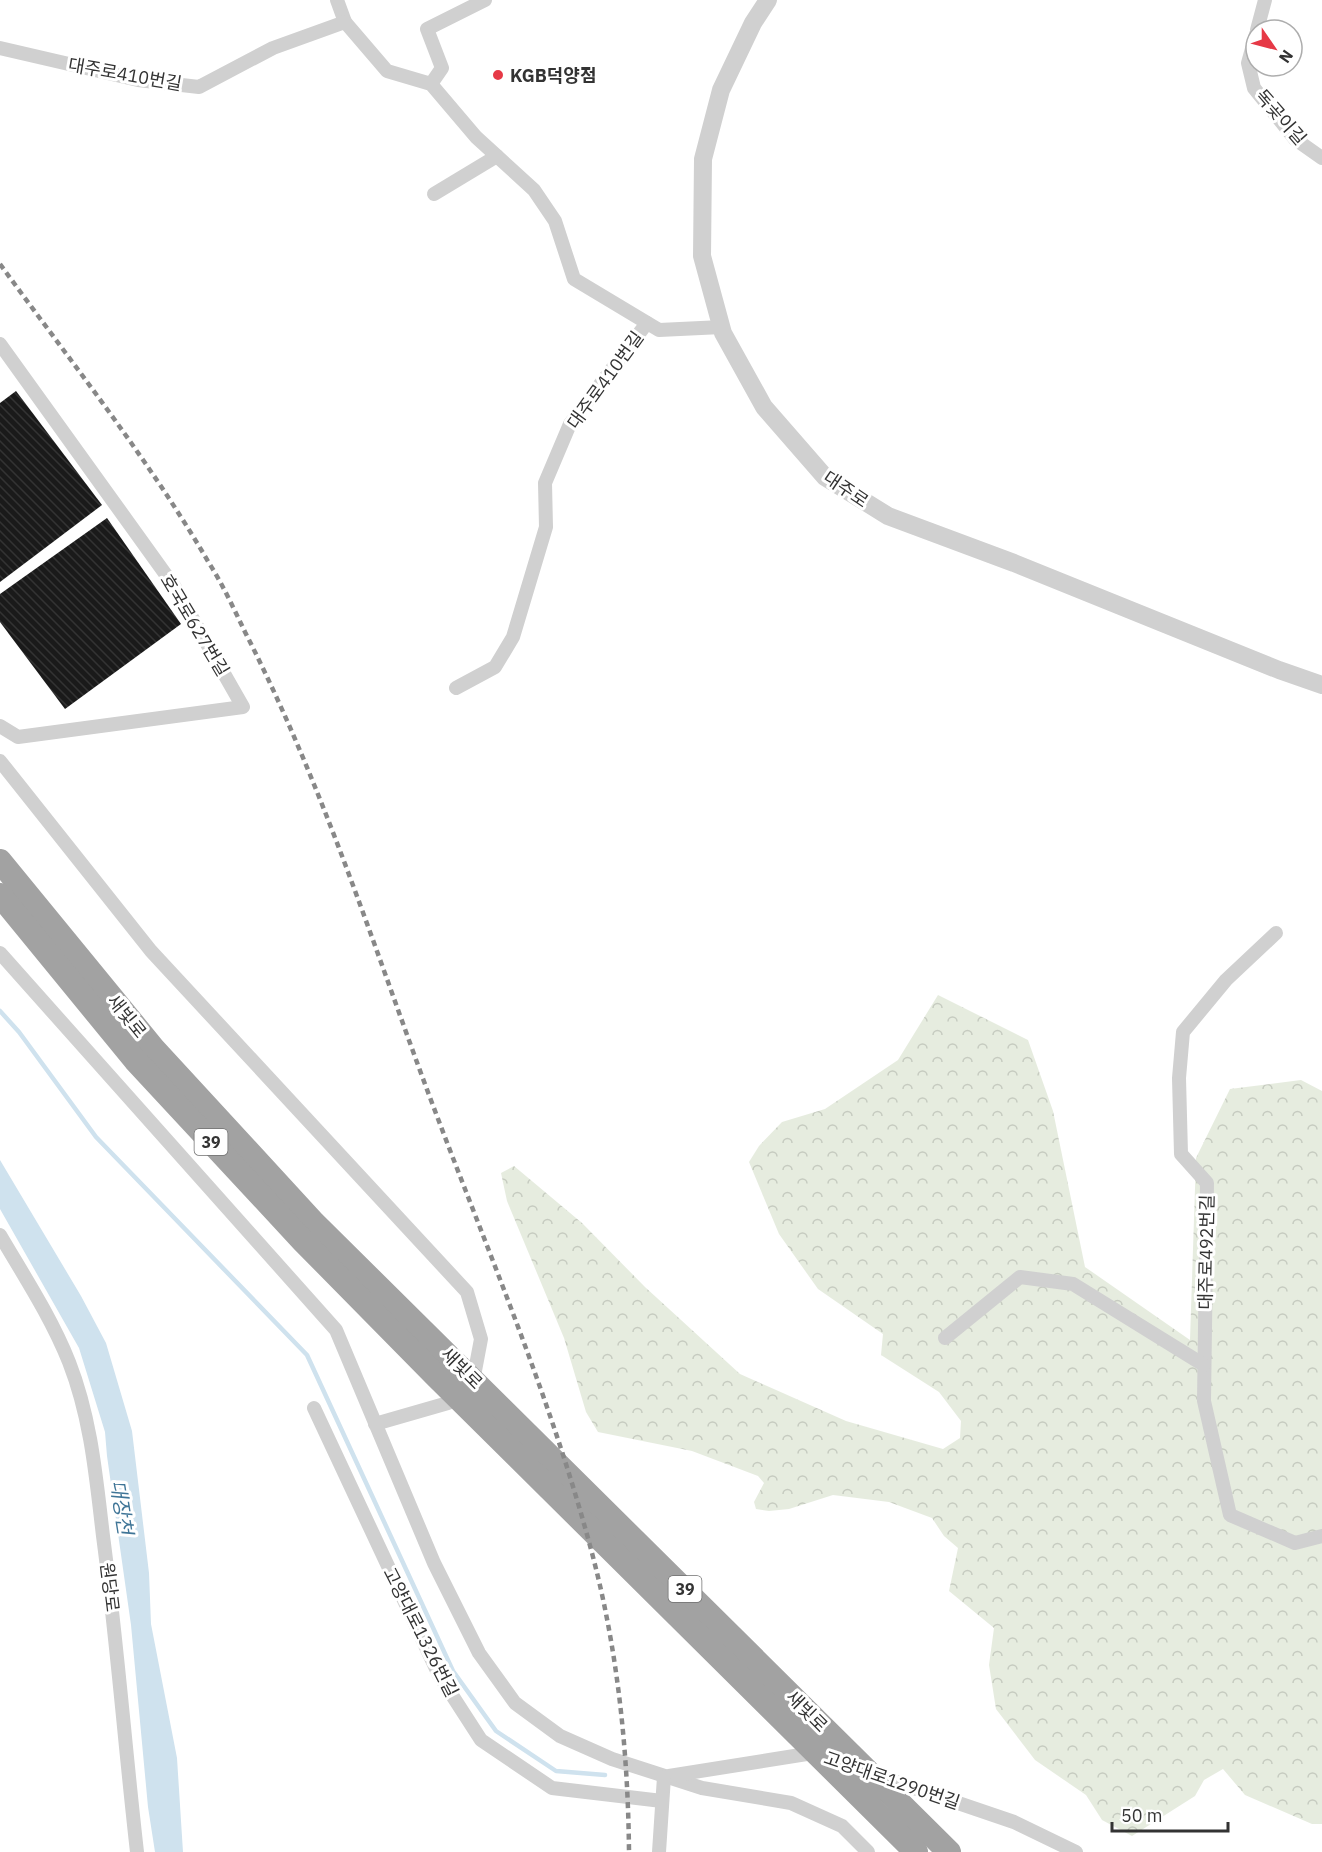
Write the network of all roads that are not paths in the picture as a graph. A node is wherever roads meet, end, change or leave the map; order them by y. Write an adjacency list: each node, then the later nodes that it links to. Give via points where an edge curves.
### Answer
1 (337, 0): 6 (street)
2 (485, 0): 9 (street, via 427,29 442,68)
3 (768, 0): 14 (street, 대주로, via 721,90 703,159 702,256)
4 (1265, 0): 5 (street)
5 (1260, 18)
6 (345, 22): 7 (street, 대주로410번길, via 273,48 199,87 138,80); 9 (street, via 387,71)
7 (0, 48)
8 (1252, 78): 11 (street, 독곶이길, via 1254,88 1295,140)
9 (430, 84): 10 (street, 대주로410번길)
10 (497, 156): 12 (street); 13 (street, 대주로410번길, via 534,190 555,221 574,279)
11 (1322, 158)
12 (434, 194)
13 (647, 323): 14 (street, 대주로410번길, via 659,330); 17 (street, 대주로410번길, via 570,424 545,483 546,526 513,637 495,667)
14 (722, 327): 16 (street, 대주로, via 764,407 825,477 888,516)
15 (0, 344): 18 (street, 호국로627번길, via 174,586 243,707 18,737)
16 (1322, 685)
17 (456, 688)
18 (0, 726)
19 (0, 760): 28 (street, via 151,951 467,1292 481,1339 474,1376 448,1403)
20 (0, 861): 36 (highway, 새빛로 / 39, via 153,1048 314,1223)
21 (0, 895): 35 (highway, 새빛로 / 39, via 135,1060 303,1241)
22 (1276, 933): 26 (street, 대주로492번길, via 1226,981 1183,1032 1180,1154 1207,1184)
23 (0, 953): 28 (street, via 336,1330)
24 (0, 1234): 32 (street, 원당로, via 43,1307 69,1363 90,1429 114,1617)
25 (945, 1338): 26 (street, via 1020,1277 1073,1284)
26 (1204, 1365): 29 (street, 대주로492번길, via 1204,1401 1230,1515 1294,1543)
27 (314, 1408): 31 (street, 고양대로1326번길, via 439,1675 481,1740 552,1788)
28 (375, 1424): 30 (street, via 434,1563 479,1653 515,1703 560,1736)
29 (1322, 1536)
30 (664, 1777): 31 (street); 34 (street, via 702,1788 791,1803 842,1826); 37 (street, 고양대로1290번길, via 813,1753 1014,1822)
31 (662, 1801): 33 (street)
32 (137, 1852)
33 (659, 1852)
34 (868, 1852)
35 (916, 1852)
36 (949, 1852)
37 (1076, 1852)

